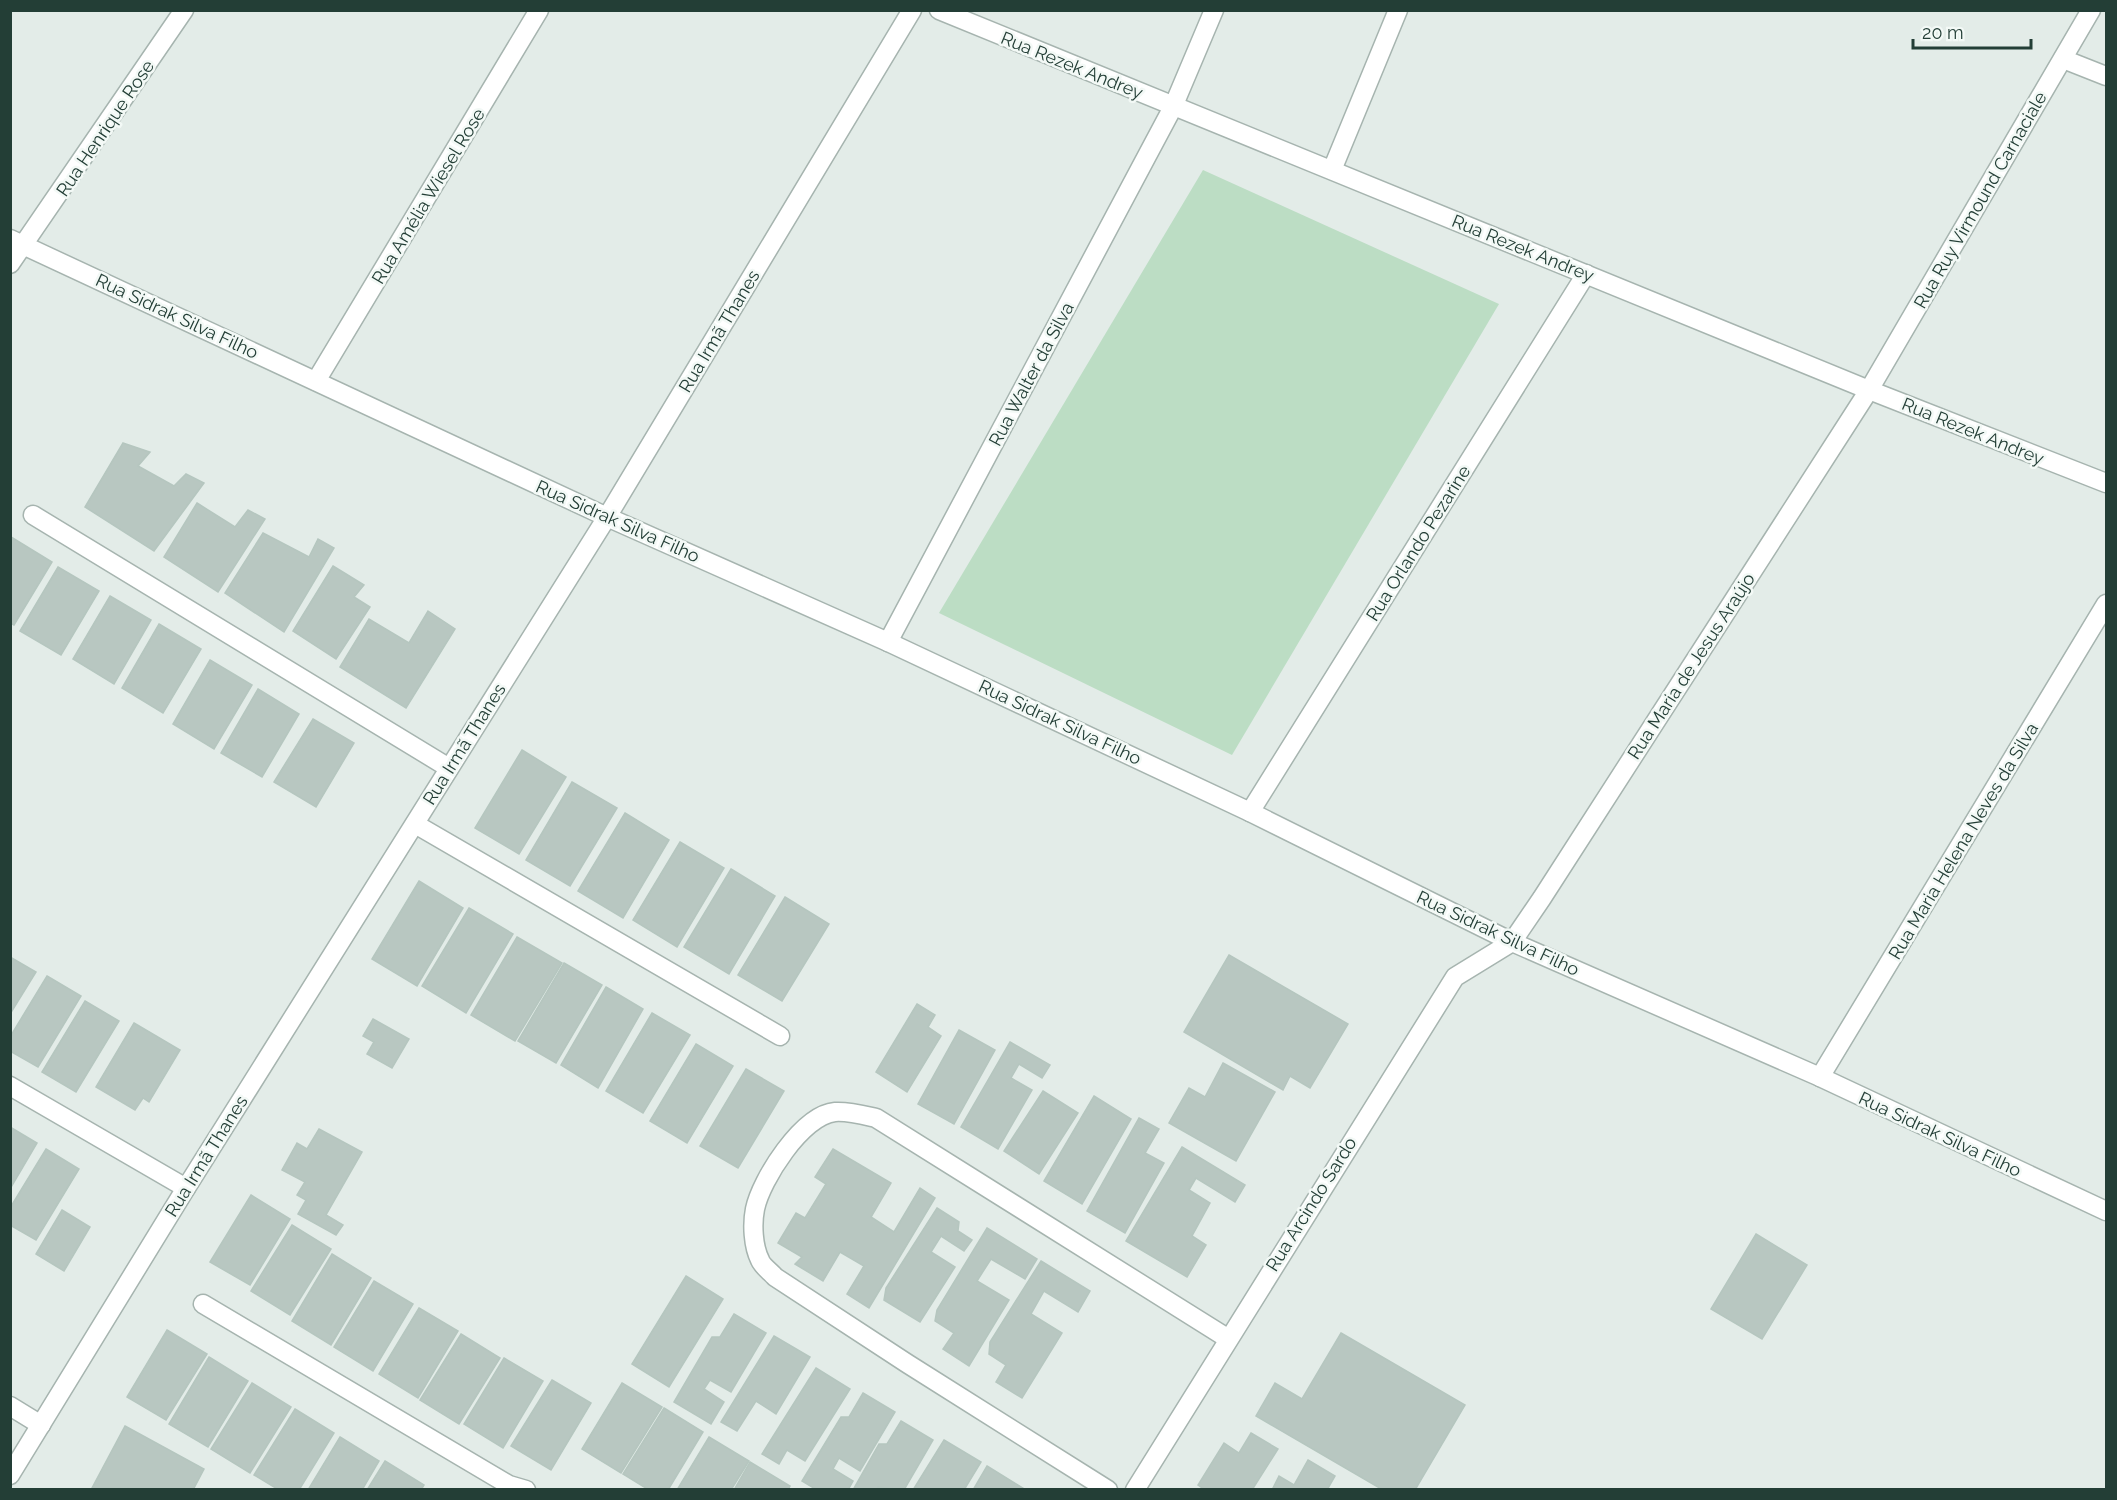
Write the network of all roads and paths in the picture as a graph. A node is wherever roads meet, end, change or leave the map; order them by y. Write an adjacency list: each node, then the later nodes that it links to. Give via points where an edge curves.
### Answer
1 (184, 10): 12 (street, Rua Henrique Rose)
2 (539, 10): 15 (street, Rua Amélia Wiesel Rose)
3 (912, 10): 19 (street, Rua Irmã Thanes)
4 (939, 10): 10 (street, Rua Rezek Andrey)
5 (1214, 10): 10 (street, Rua Walter da Silva)
6 (1398, 10): 11 (street)
7 (2091, 10): 8 (street, Rua Ruy Virmound Carnaciale)
8 (2063, 59): 9 (street); 16 (street, Rua Ruy Virmound Carnaciale)
9 (2106, 76)
10 (1173, 107): 11 (street, Rua Rezek Andrey); 21 (street, Rua Walter da Silva)
11 (1332, 170): 14 (street, Rua Rezek Andrey)
12 (18, 242): 13 (street, Rua Henrique Rose); 15 (street, Rua Sidrak Silva Filho)
13 (10, 264)
14 (1586, 274): 16 (street, Rua Rezek Andrey); 23 (street, Rua Orlando Pezarine)
15 (316, 381): 19 (street, Rua Sidrak Silva Filho)
16 (1869, 390): 17 (street, Rua Rezek Andrey); 25 (street, Rua Maria de Jesus Araújo)
17 (2106, 483)
18 (33, 515): 22 (street)
19 (607, 517): 21 (street, Rua Sidrak Silva Filho); 22 (street, Rua Irmã Thanes)
20 (2106, 604): 27 (street, Rua Maria Helena Neves da Silva)
21 (888, 642): 23 (street, Rua Sidrak Silva Filho)
22 (448, 768): 24 (street, Rua Irmã Thanes)
23 (1250, 812): 25 (street, Rua Sidrak Silva Filho)
24 (415, 824): 26 (street); 29 (street, Rua Irmã Thanes)
25 (1512, 942): 27 (street, Rua Sidrak Silva Filho); 32 (street, Rua Arcindo Sardo, via 1455,977)
26 (780, 1036)
27 (1820, 1077): 30 (street, Rua Sidrak Silva Filho)
28 (10, 1086): 29 (street)
29 (186, 1188): 34 (street, Rua Irmã Thanes)
30 (2103, 1203)
31 (203, 1304): 36 (street, via 509,1485)
32 (1227, 1338): 37 (street, via 876,1118 833,1112 812,1122 790,1144 763,1187 755,1209 753,1231 760,1261 775,1277 898,1358); 38 (street, Rua Arcindo Sardo)
33 (10, 1406): 34 (street)
34 (41, 1425): 35 (street, Rua Irmã Thanes)
35 (10, 1475)
36 (526, 1490)
37 (1108, 1490)
38 (1135, 1490)

